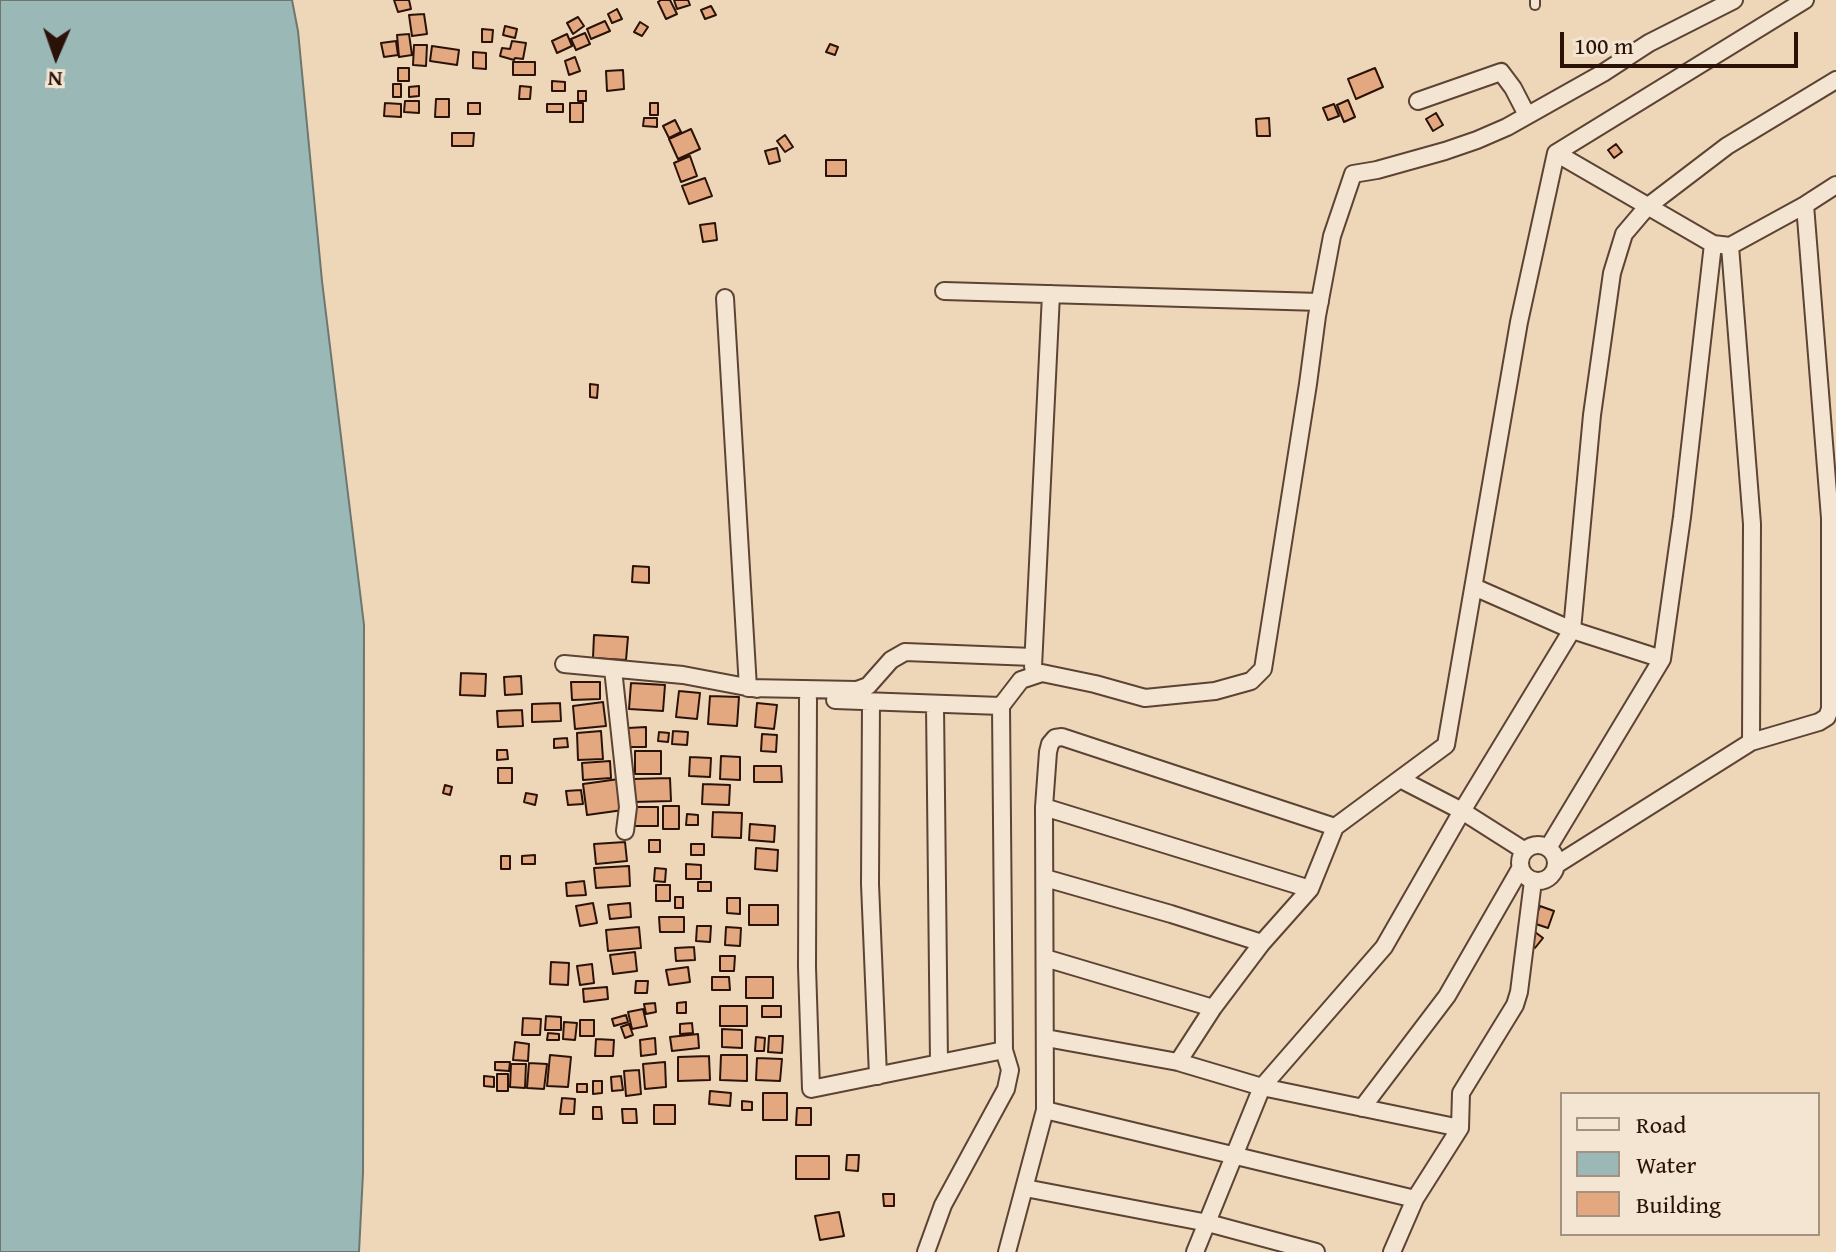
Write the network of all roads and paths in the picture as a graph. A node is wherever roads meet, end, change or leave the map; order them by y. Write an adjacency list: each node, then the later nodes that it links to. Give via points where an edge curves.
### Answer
1 (1734, 0): 5 (street)
2 (1805, 0): 6 (street)
3 (1836, 80): 9 (street, via 1727,146)
4 (1418, 101): 5 (street, via 1501,72)
5 (1527, 115): 14 (street, via 1467,144 1353,174 1332,236)
6 (1556, 153): 9 (street); 15 (street, via 1519,322)
7 (1836, 185): 8 (street)
8 (1805, 205): 10 (street); 27 (street, via 1830,518 1830,709 1819,722)
9 (1647, 207): 10 (street); 16 (street, via 1624,234 1612,273 1592,415)
10 (1722, 245): 18 (street); 27 (street, via 1752,524)
11 (944, 291): 12 (street)
12 (1051, 294): 14 (street); 17 (street)
13 (725, 298): 22 (street)
14 (1320, 302): 21 (street, via 1263,669 1251,681 1215,691 1145,698 1042,673)
15 (1474, 587): 16 (street); 28 (street, via 1446,745)
16 (1572, 630): 18 (street); 30 (street)
17 (1033, 657): 21 (street); 22 (street, via 905,652 857,690)
18 (1662, 659): 33 (street)
19 (564, 664): 20 (street)
20 (613, 669): 22 (street); 32 (street, via 628,807)
21 (1032, 676): 26 (street, via 1021,680)
22 (748, 688): 23 (street)
23 (808, 699): 24 (street); 47 (street, via 811,1089)
24 (871, 702): 25 (street); 47 (street, via 870,884)
25 (935, 705): 26 (street); 46 (street)
26 (1001, 706): 44 (street)
27 (1751, 742): 35 (street)
28 (1400, 779): 30 (street); 31 (street)
29 (1044, 807): 31 (street, via 1050,744 1062,737); 37 (street); 39 (street)
30 (1462, 811): 34 (street); 48 (street, via 1384,947)
31 (1335, 827): 39 (street)
32 (625, 831)
33 (1548, 848): 34 (street, via 1536,845); 35 (street)
34 (1525, 851): 36 (street)
35 (1556, 865): 38 (street, via 1546,880)
36 (1520, 869): 38 (street); 49 (street, via 1447,996)
37 (1045, 878): 40 (street); 41 (street)
38 (1533, 881): 51 (street, via 1519,992 1461,1093)
39 (1310, 889): 40 (street)
40 (1262, 943): 42 (street)
41 (1045, 958): 42 (street); 43 (street)
42 (1213, 1008): 45 (street)
43 (1046, 1038): 45 (street); 50 (street)
44 (1004, 1050): 46 (street); 56 (street, via 1010,1070 1006,1089 943,1205)
45 (1178, 1062): 48 (street)
46 (939, 1063): 47 (street)
47 (878, 1076)
48 (1262, 1087): 49 (street); 52 (street)
49 (1362, 1108): 51 (street)
50 (1045, 1110): 52 (street); 53 (street)
51 (1460, 1128): 54 (street)
52 (1233, 1157): 54 (street); 55 (street)
53 (1025, 1188): 55 (street); 57 (street)
54 (1415, 1199): 60 (street)
55 (1208, 1223): 58 (street); 59 (street)
56 (926, 1252)
57 (1007, 1252)
58 (1195, 1252)
59 (1316, 1252)
60 (1392, 1252)

